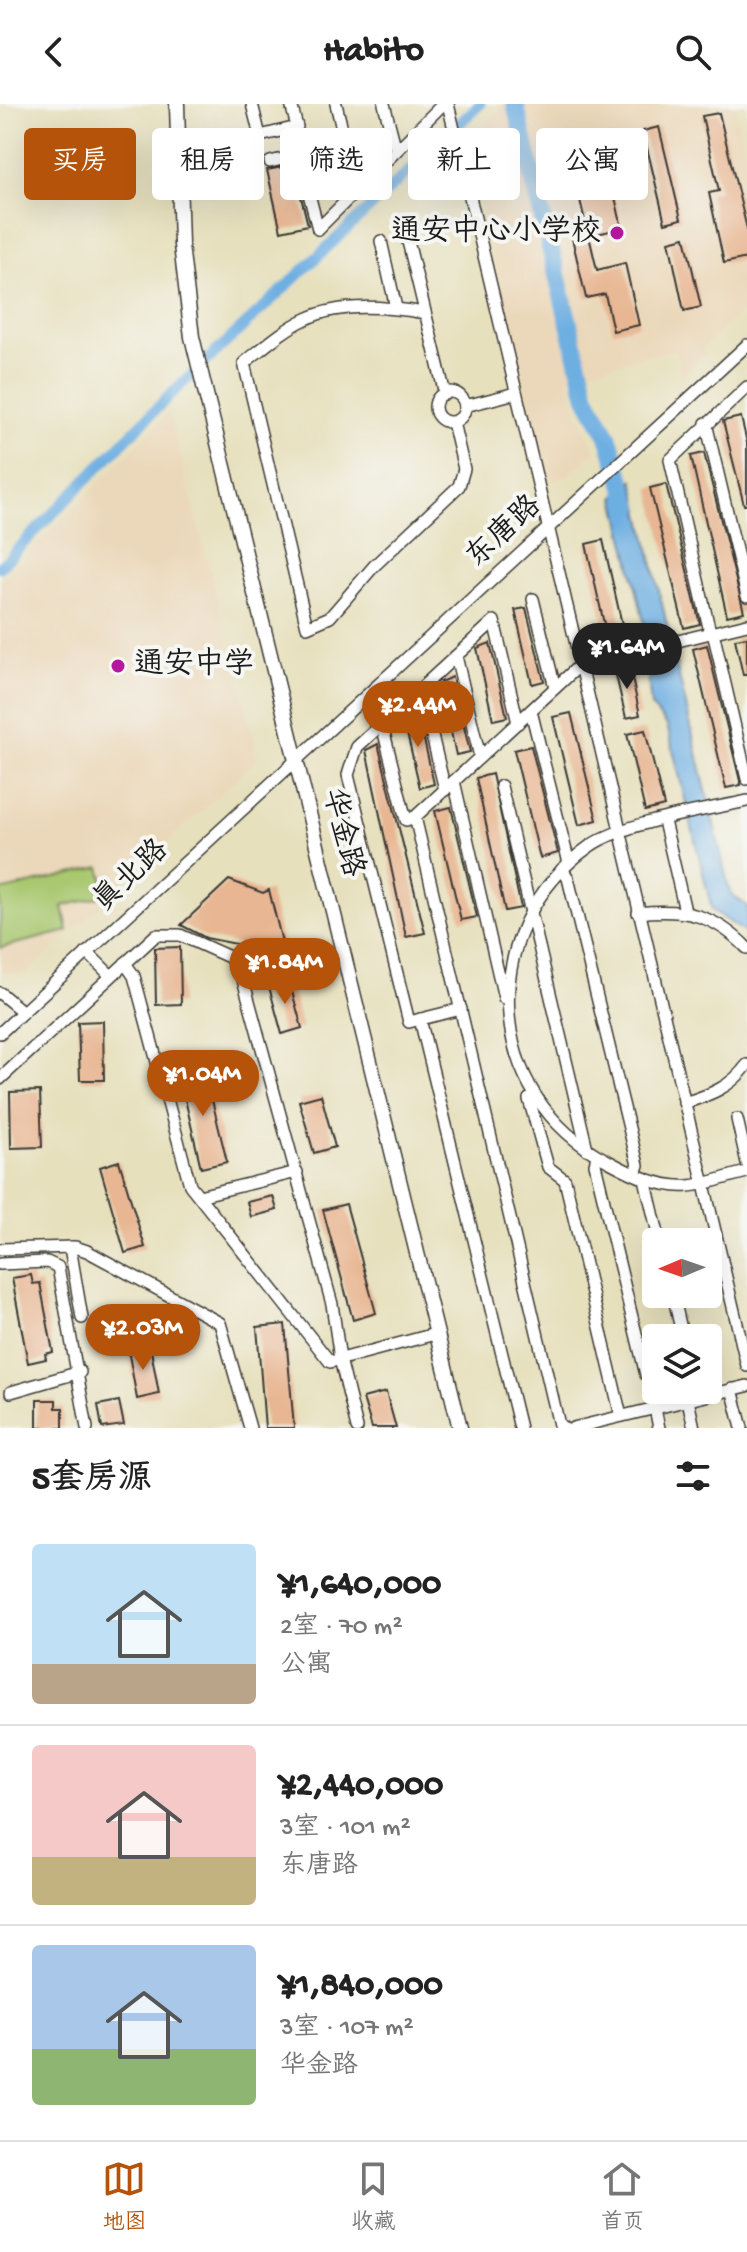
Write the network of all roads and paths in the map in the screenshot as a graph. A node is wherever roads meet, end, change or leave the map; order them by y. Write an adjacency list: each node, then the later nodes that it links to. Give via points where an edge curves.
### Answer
1 (177, 104): 38 (main road, 华金路, via 181,245 194,343)
2 (252, 104): 3 (street, via 260,136 297,127)
3 (291, 104)
4 (336, 104): 7 (street)
5 (384, 104): 8 (street)
6 (446, 104): 8 (street); 20 (street)
7 (342, 128)
8 (396, 150): 9 (street)
9 (392, 154)
10 (280, 160): 11 (street)
11 (270, 162)
12 (311, 200): 13 (street, via 318,229)
13 (344, 200)
14 (405, 229): 17 (street)
15 (381, 241): 16 (street)
16 (396, 308): 17 (street); 24 (street, via 349,308 305,319 244,363 307,627 330,617 374,566 459,486 464,469)
17 (425, 313): 21 (street)
18 (747, 345): 26 (street, 东唐路)
19 (746, 388): 22 (street); 25 (street)
20 (516, 393): 23 (street); 26 (street)
21 (445, 394): 23 (street, via 460,396); 24 (street, via 436,404 437,413 443,421)
22 (747, 402)
23 (465, 406): 24 (street)
24 (453, 422)
25 (706, 423): 27 (street); 30 (street, via 670,460)
26 (547, 526): 32 (street); 38 (street, 东唐路)
27 (747, 596)
28 (533, 599): 33 (street)
29 (747, 624): 30 (street)
30 (712, 632): 32 (street); 40 (street)
31 (456, 656): 34 (street); 36 (street, via 494,621); 39 (street)
32 (580, 665): 33 (street); 47 (street)
33 (555, 688): 35 (street)
34 (421, 689): 37 (street); 43 (street)
35 (531, 711): 36 (street); 48 (street)
36 (518, 723): 39 (street)
37 (382, 725): 45 (street, via 406,820); 61 (street, via 357,747 348,775 409,1022)
38 (296, 757): 53 (street, 真北路); 81 (main road, 华金路)
39 (480, 757): 41 (street)
40 (747, 779)
41 (454, 781): 43 (street); 55 (street)
42 (501, 786): 49 (street)
43 (445, 790): 45 (street)
44 (747, 801): 46 (street)
45 (415, 817): 59 (street)
46 (664, 821): 47 (street); 50 (street)
47 (619, 833): 48 (street, via 591,845); 51 (street)
48 (565, 866): 49 (street); 73 (street)
49 (530, 910): 54 (street); 69 (street)
50 (685, 911): 51 (street); 52 (street, via 713,919)
51 (638, 913): 66 (street)
52 (747, 948)
53 (87, 952): 57 (street); 60 (street, 真北路)
54 (515, 955): 55 (street); 62 (street, via 508,995)
55 (496, 961): 62 (street)
56 (125, 963): 57 (street); 71 (street, via 156,935 166,933 238,961); 75 (street, via 134,976 190,1185)
57 (111, 976): 65 (street)
58 (0, 993): 60 (street)
59 (461, 1009): 61 (street); 99 (street, via 559,1425)
60 (23, 1012): 63 (street, 真北路)
61 (420, 1019): 98 (street)
62 (510, 1022): 67 (street)
63 (0, 1033)
64 (747, 1065): 66 (street, via 721,1090)
65 (0, 1079)
66 (684, 1103): 74 (street)
67 (538, 1112): 69 (street); 93 (street, via 548,1167 565,1180)
68 (737, 1119): 70 (street)
69 (592, 1152): 73 (street); 82 (street)
70 (747, 1163)
71 (297, 1172): 75 (street); 83 (street, via 332,1304)
72 (747, 1172): 74 (street)
73 (640, 1176): 74 (street, via 689,1186); 76 (street)
74 (703, 1182): 84 (street)
75 (199, 1196): 83 (street, via 330,1362)
76 (656, 1228)
77 (70, 1247): 78 (street); 80 (street); 95 (street, via 87,1251 220,1323)
78 (0, 1249)
79 (0, 1264): 85 (street, via 54,1262 58,1267)
80 (82, 1318)
81 (435, 1334): 83 (street); 97 (main road, 华金路)
82 (642, 1358)
83 (340, 1359): 96 (street)
84 (747, 1366)
85 (80, 1372): 89 (street); 94 (street)
86 (747, 1386): 87 (street)
87 (732, 1389): 88 (street); 103 (street)
88 (722, 1391)
89 (11, 1392)
90 (668, 1404): 92 (street)
91 (694, 1404): 102 (street)
92 (655, 1408): 93 (street); 101 (street)
93 (615, 1421): 100 (street)
94 (87, 1428)
95 (250, 1428)
96 (357, 1428)
97 (460, 1428)
98 (520, 1428)
99 (564, 1428)
100 (573, 1428)
101 (659, 1428)
102 (694, 1428)
103 (742, 1428)

